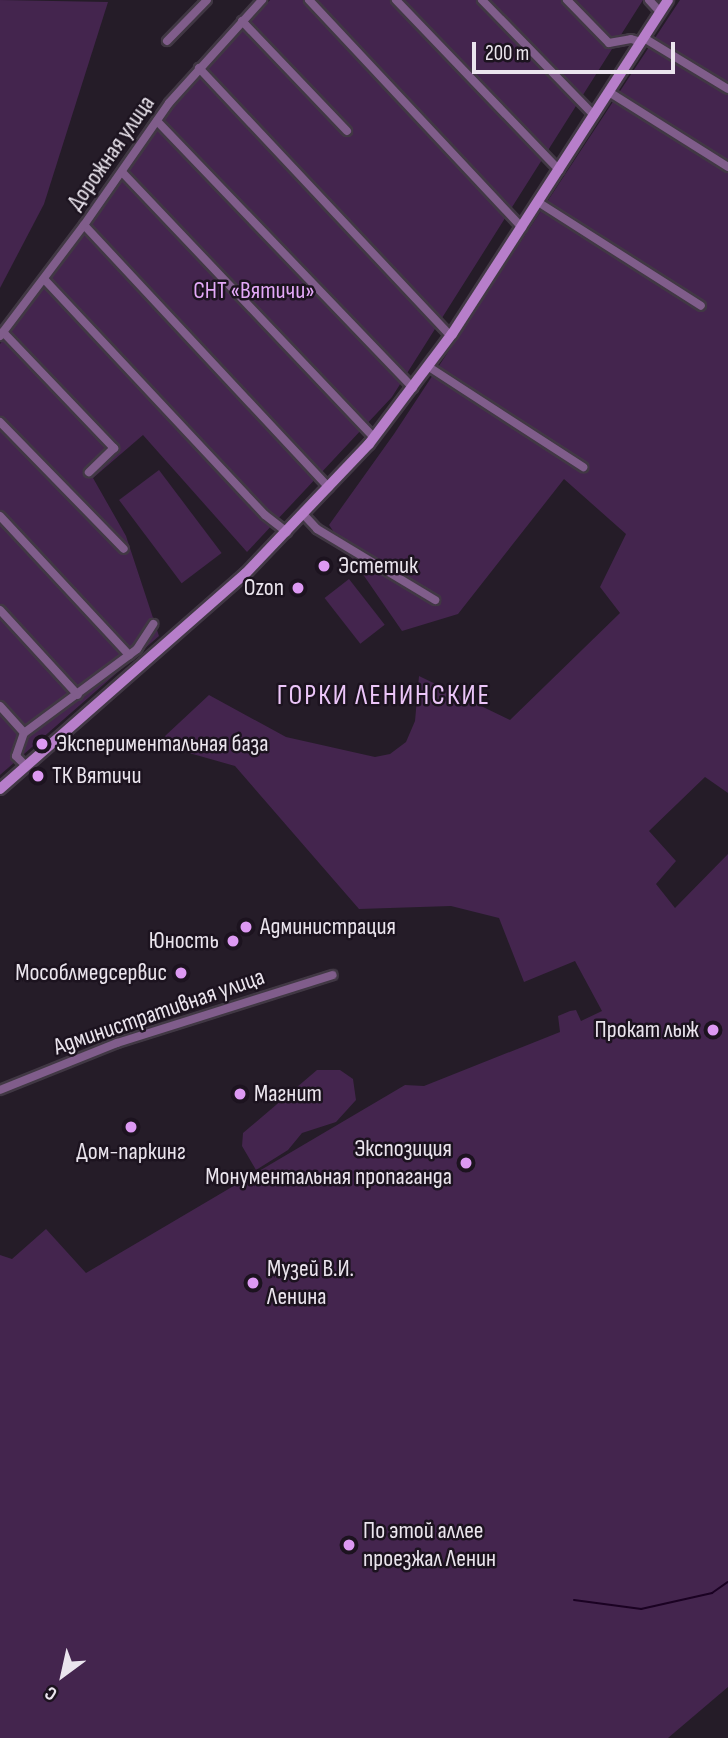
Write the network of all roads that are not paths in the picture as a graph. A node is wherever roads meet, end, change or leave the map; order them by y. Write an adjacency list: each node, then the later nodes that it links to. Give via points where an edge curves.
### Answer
1 (207, 0): 12 (street)
2 (262, 0): 10 (street, Дорожная улица)
3 (309, 0): 24 (street)
4 (396, 0): 20 (street)
5 (482, 0): 16 (street)
6 (567, 0): 11 (street, via 610,43)
7 (649, 0): 9 (street)
8 (668, 0): 9 (main road)
9 (660, 12): 11 (main road)
10 (242, 21): 13 (street, Дорожная улица); 18 (street)
11 (643, 40): 14 (street); 15 (main road)
12 (167, 41)
13 (199, 68): 17 (street, Дорожная улица); 28 (street)
14 (728, 89)
15 (609, 92): 16 (main road); 19 (street)
16 (594, 115): 20 (main road)
17 (157, 121): 21 (street, Дорожная улица); 30 (street)
18 (347, 131)
19 (728, 167)
20 (559, 170): 22 (main road)
21 (122, 172): 23 (street, Дорожная улица); 32 (street)
22 (538, 202): 24 (main road); 26 (street)
23 (84, 225): 25 (street, Дорожная улица); 35 (street)
24 (522, 228): 28 (main road)
25 (44, 279): 27 (street, Дорожная улица); 38 (street, via 265,515)
26 (701, 306)
27 (1, 334): 34 (street, via 114,448)
28 (451, 336): 29 (main road)
29 (429, 367): 30 (main road); 33 (street)
30 (413, 388): 32 (main road)
31 (0, 422): 39 (street)
32 (374, 438): 35 (main road)
33 (583, 467)
34 (89, 472)
35 (329, 488): 36 (main road)
36 (304, 515): 38 (main road); 40 (street, via 317,529)
37 (0, 516): 43 (street)
38 (287, 532): 47 (main road, via 192,622)
39 (124, 549)
40 (435, 600)
41 (0, 610): 44 (street)
42 (153, 624): 43 (street, via 151,634)
43 (129, 655): 44 (street)
44 (78, 695): 46 (street)
45 (0, 706): 46 (street)
46 (24, 733): 47 (street, via 16,756)
47 (26, 766): 48 (main road)
48 (0, 789)
49 (333, 975): 50 (street, Административная улица, via 125,1041)
50 (0, 1090)

